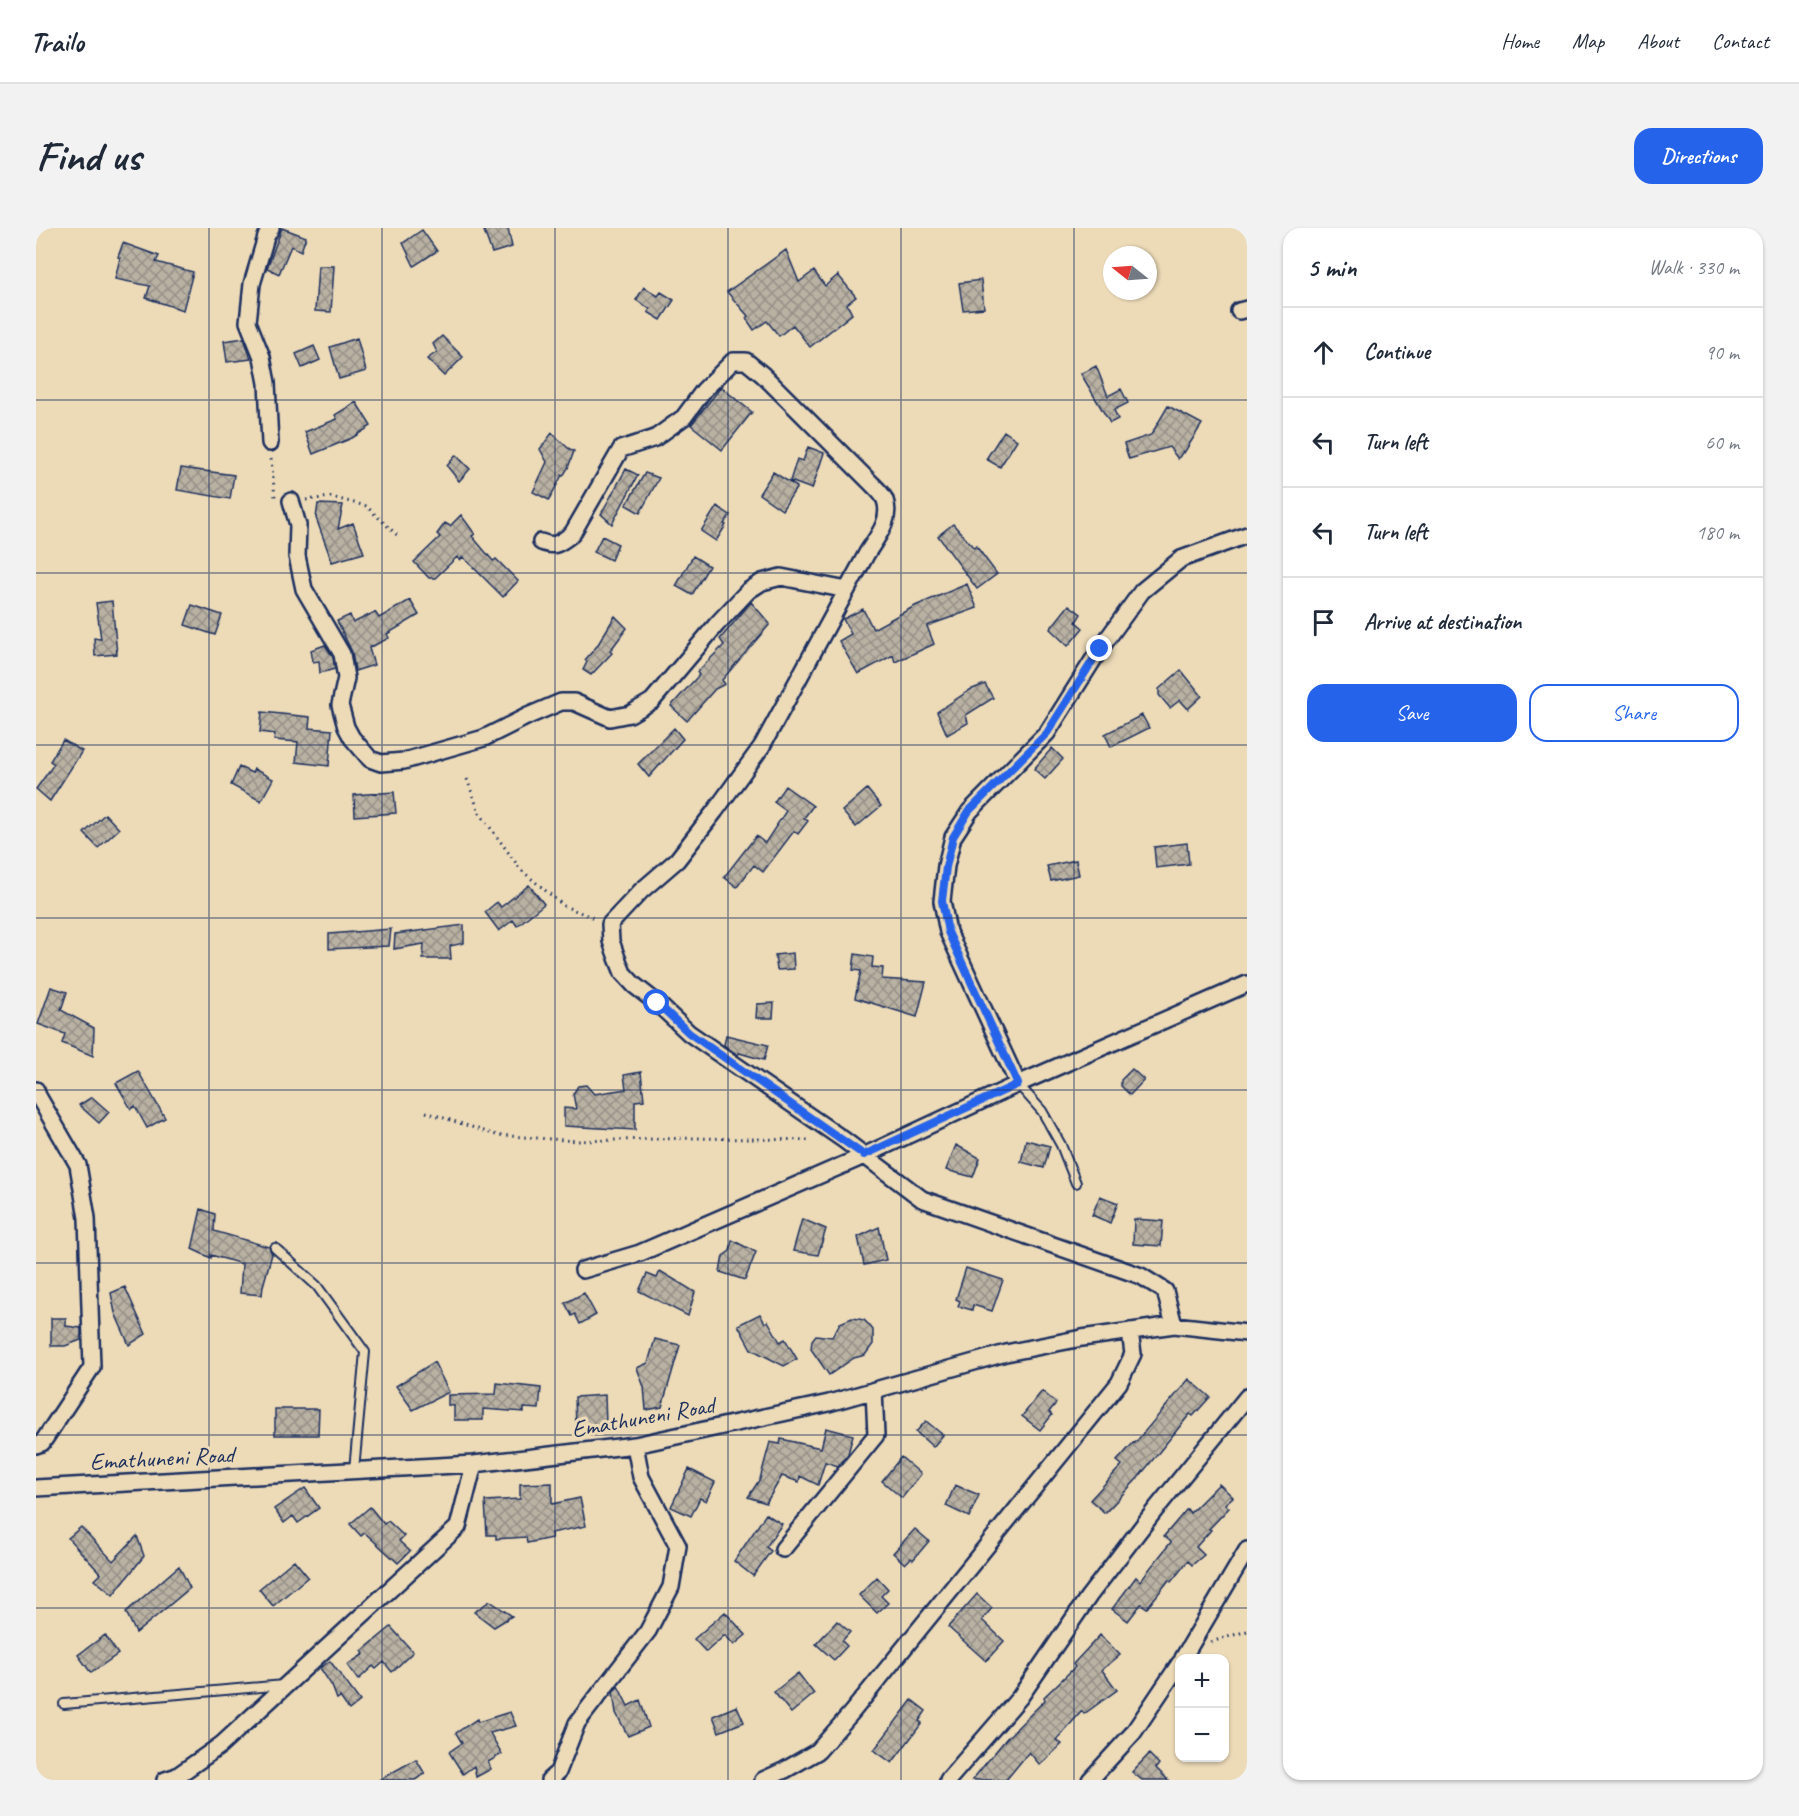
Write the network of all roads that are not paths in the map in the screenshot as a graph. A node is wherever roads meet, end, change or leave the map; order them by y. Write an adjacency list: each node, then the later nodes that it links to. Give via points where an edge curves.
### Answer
1 (271, 228): 2 (street, via 252,284 248,322 267,383)
2 (270, 443)
3 (291, 501): 6 (street, via 304,589 342,654 346,678 340,705 346,728 370,759 381,763 404,761 484,738 561,702 574,702 610,718 630,714 651,700 748,591 762,582 781,577)
4 (1247, 535): 8 (street, via 1181,559 1142,591 1047,733 969,811 953,837 942,901 948,932)
5 (541, 542): 6 (street, via 550,546 572,534 621,449 655,438 684,417 733,361 746,361 885,499 888,514 883,528)
6 (847, 590): 10 (street, via 756,754 677,860 610,924 623,973 634,985 689,1033)
7 (1247, 984): 8 (street)
8 (1018, 1084): 10 (street); 11 (lane, via 1052,1128)
9 (36, 1090): 19 (street, via 78,1165 87,1218 92,1366 42,1443)
10 (864, 1155): 13 (street, via 640,1253); 14 (street, via 922,1200 1141,1276 1165,1291)
11 (1076, 1183)
12 (275, 1248): 22 (lane, via 317,1286 365,1352)
13 (582, 1270)
14 (1174, 1325): 15 (street, Emathuneni Road); 16 (street, Emathuneni Road)
15 (1130, 1331): 17 (street, Emathuneni Road, via 1006,1353); 32 (street, via 1133,1354 1119,1383 859,1703 818,1751)
16 (1247, 1333)
17 (874, 1390): 20 (street, Emathuneni Road); 24 (street, via 876,1435)
18 (1247, 1397): 33 (street, via 1089,1596 1020,1697)
19 (36, 1445)
20 (635, 1445): 21 (street, Emathuneni Road); 31 (street, via 641,1477 678,1546 671,1587 648,1631 578,1724 558,1772)
21 (474, 1464): 22 (street, Emathuneni Road); 28 (street, via 458,1527)
22 (354, 1470): 23 (street, Emathuneni Road)
23 (36, 1488)
24 (783, 1550)
25 (1247, 1550): 26 (street)
26 (1186, 1654)
27 (1175, 1669): 34 (street, via 1133,1733)
28 (286, 1685): 29 (lane); 30 (street, via 221,1745)
29 (64, 1704)
30 (171, 1779)
31 (549, 1780)
32 (763, 1780)
33 (948, 1780)
34 (1090, 1780)

